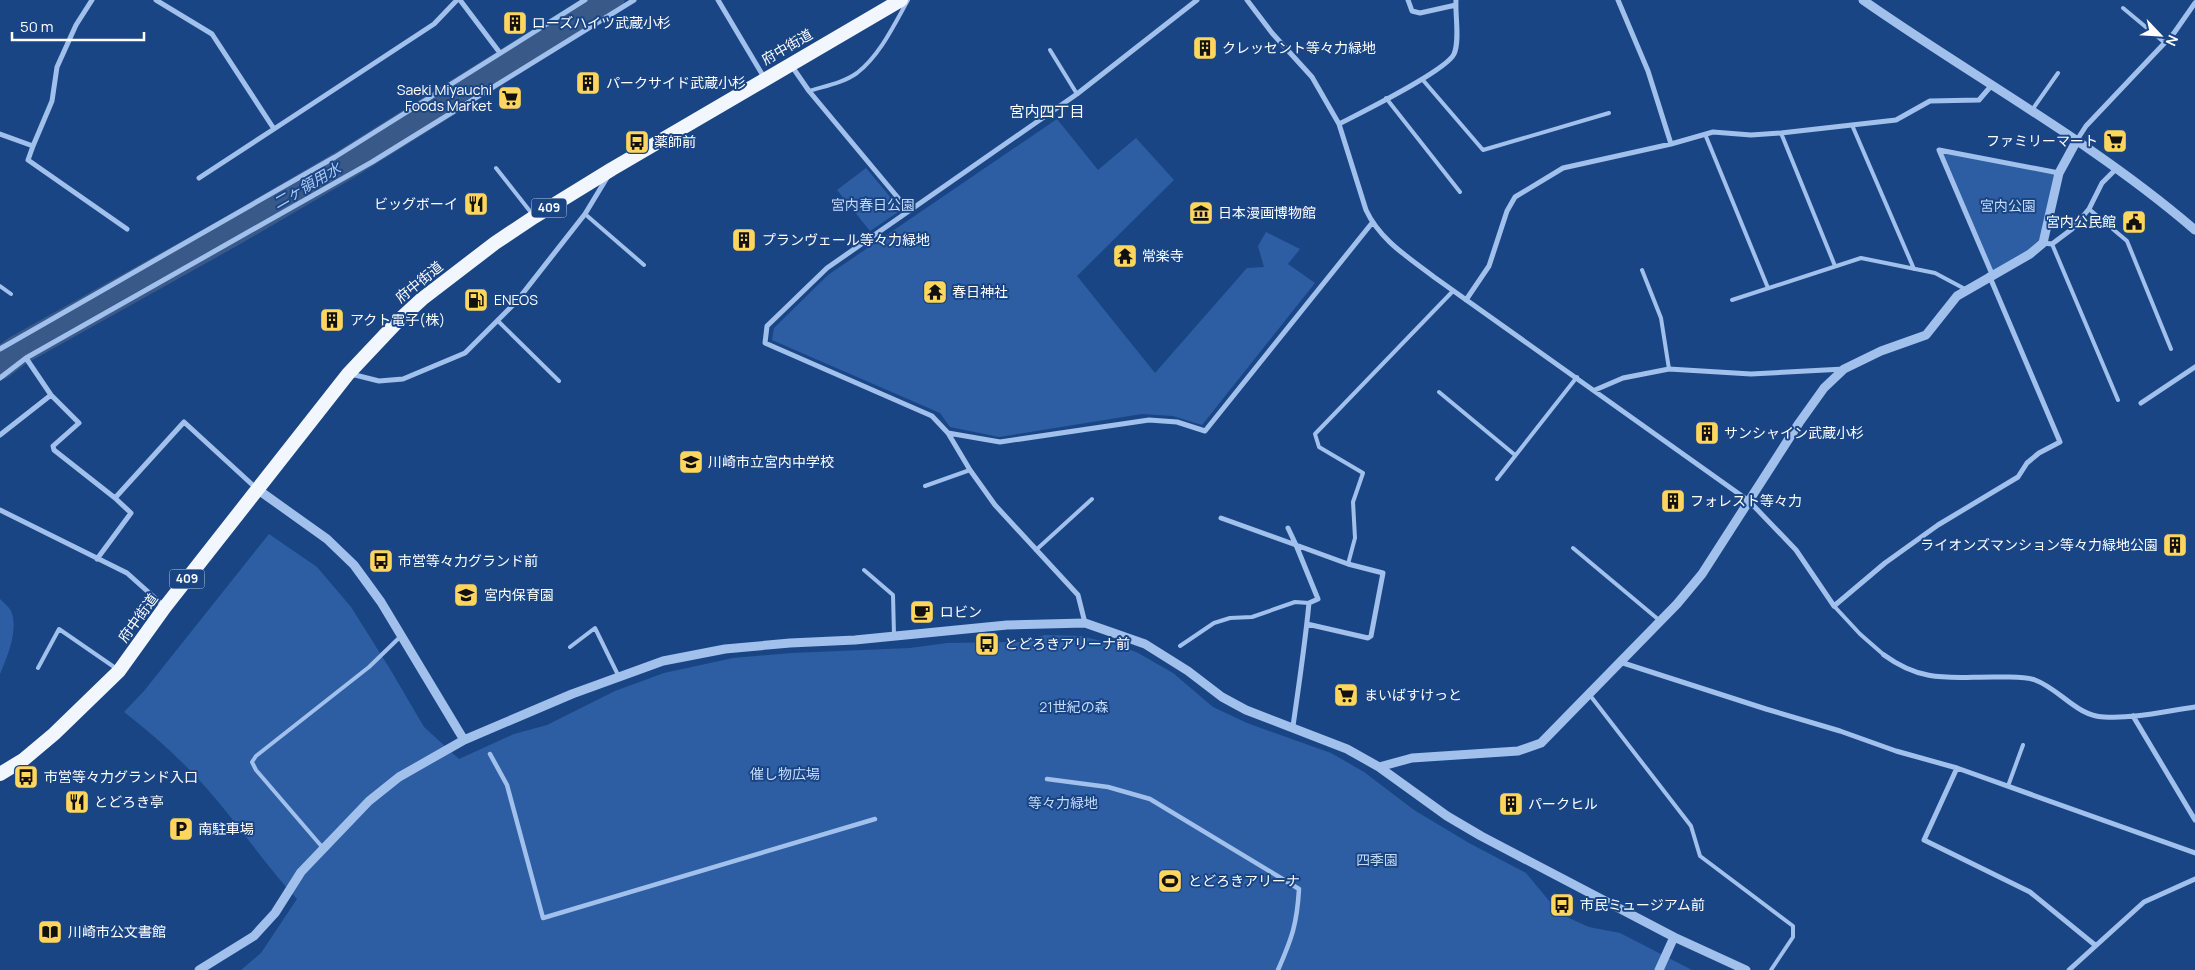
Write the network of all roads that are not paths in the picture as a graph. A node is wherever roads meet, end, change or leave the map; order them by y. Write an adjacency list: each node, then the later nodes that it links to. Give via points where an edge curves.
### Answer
1 (92, 0): 38 (street, via 76,24 56,67 52,100)
2 (156, 0): 32 (street, via 212,34)
3 (459, 0): 19 (street); 32 (street, via 434,24)
4 (585, 0): 19 (street)
5 (634, 0): 68 (street, via 372,162)
6 (718, 0): 23 (street)
7 (901, 0): 20 (highway, 府中街道 / 409)
8 (908, 0): 25 (lane, via 874,56 856,73)
9 (1197, 0): 26 (street)
10 (1246, 0): 30 (street, via 1312,77)
11 (1408, 0): 14 (street, via 1412,11 1420,13)
12 (1618, 0): 37 (street, via 1648,70)
13 (1863, 0): 24 (street)
14 (1456, 3): 22 (street, via 1454,56)
15 (2195, 3): 17 (street)
16 (2123, 8): 17 (lane)
17 (2165, 43): 36 (street, via 2086,126)
18 (1050, 50): 26 (lane)
19 (500, 53): 66 (street, via 335,157)
20 (791, 64): 23 (highway, 府中街道 / 409); 25 (street)
21 (2058, 73): 28 (lane)
22 (1422, 78): 27 (street); 29 (lane, via 1483,150)
23 (765, 79): 40 (highway, 府中街道 / 409)
24 (1991, 86): 28 (street); 31 (street, via 1979,100 1930,102 1896,120)
25 (810, 91): 46 (street)
26 (1077, 94): 46 (street)
27 (1386, 98): 30 (street); 44 (lane)
28 (2031, 111): 36 (street)
29 (1609, 113)
30 (1339, 124): 49 (street)
31 (1852, 125): 33 (street); 55 (lane)
32 (274, 129): 43 (street)
33 (1781, 133): 35 (street); 54 (lane)
34 (0, 134): 38 (street)
35 (1705, 134): 37 (street); 59 (lane)
36 (2077, 140): 41 (street); 42 (street)
37 (1672, 144): 63 (street, via 1563,168 1515,197 1507,211 1489,266)
38 (33, 146): 50 (street, via 28,160)
39 (496, 168): 48 (lane)
40 (612, 169): 47 (street); 48 (highway, 府中街道 / 409)
41 (2116, 169): 45 (street, via 2102,183); 51 (street, via 2162,201)
42 (2059, 173): 52 (street); 57 (street, via 1939,150)
43 (199, 178)
44 (1460, 192)
45 (2089, 209): 52 (street, via 2072,229); 67 (lane, via 2127,241)
46 (908, 211): 81 (street, via 827,268 767,326 765,343 932,416)
47 (585, 214): 53 (lane); 65 (street)
48 (534, 217): 72 (highway, 府中街道 / 409, via 422,299)
49 (1372, 223): 61 (street, via 1384,238); 81 (street, via 1205,431 1177,422 1149,420 1000,442)
50 (128, 229)
51 (2195, 230)
52 (2047, 243): 57 (street); 79 (lane)
53 (644, 266)
54 (1835, 266): 55 (lane, via 1861,258); 59 (lane)
55 (1914, 269): 60 (lane, via 1935,273)
56 (1642, 270): 70 (lane, via 1661,318)
57 (1991, 275): 60 (street); 101 (street, via 2060,442 2027,463 2018,477 1938,525 1885,563)
58 (0, 286): 62 (lane)
59 (1768, 288): 64 (lane)
60 (1965, 289): 71 (street, via 1926,335)
61 (1453, 291): 63 (street); 98 (lane, via 1315,434 1319,447 1364,473 1353,502 1355,538)
62 (11, 294)
63 (1466, 300): 73 (street)
64 (1732, 300)
65 (498, 321): 72 (street, via 465,353 403,379 379,381); 75 (lane)
66 (0, 349)
67 (2171, 349)
68 (26, 358): 74 (street); 78 (street)
69 (2195, 367): 80 (street)
70 (1669, 369): 71 (street, via 1751,374); 76 (street, via 1624,378)
71 (1844, 369): 90 (street, via 1824,388 1798,423)
72 (348, 374): 87 (highway, 府中街道 / 409)
73 (1577, 377): 76 (street); 83 (lane)
74 (0, 378)
75 (559, 381)
76 (1595, 390): 90 (street)
77 (1439, 392): 83 (lane)
78 (51, 395): 82 (street); 88 (street, via 79,423 53,446 54,450)
79 (2118, 400)
80 (2141, 403)
81 (948, 434): 84 (street)
82 (0, 435)
83 (1515, 455): 85 (lane)
84 (970, 470): 86 (lane); 96 (street, via 995,506)
85 (1497, 479)
86 (925, 486)
87 (257, 489): 88 (street, via 184,422); 102 (highway, 府中街道 / 409); 107 (street, via 320,533 354,565 381,602)
88 (115, 498): 97 (street, via 131,513)
89 (1092, 499): 96 (lane)
90 (1749, 501): 101 (street, via 1796,550); 103 (street, via 1702,574)
91 (0, 510): 97 (street)
92 (1221, 518): 94 (street)
93 (1288, 528): 94 (street)
94 (1296, 545): 98 (street); 100 (street, via 1318,599)
95 (1573, 548): 103 (lane)
96 (1036, 550): 104 (street, via 1078,596)
97 (98, 559): 102 (street, via 127,573)
98 (1348, 564): 105 (street, via 1383,573 1371,636 1368,638)
99 (864, 570): 106 (lane, via 893,595)
100 (1309, 603): 105 (street); 108 (lane, via 1295,602 1252,617 1214,623)
101 (1834, 606): 110 (lane)
102 (165, 607): 113 (highway, 府中街道 / 409)
103 (1660, 621): 111 (street)
104 (1085, 623): 106 (street, via 1036,623); 118 (street, via 1145,644 1246,710)
105 (1307, 624): 118 (street)
106 (894, 635): 114 (street, via 725,649 663,661)
107 (400, 637): 119 (street); 129 (lane, via 252,762)
108 (1180, 646)
109 (570, 647): 114 (lane, via 595,628)
110 (1884, 655): 117 (street, via 1915,673 1940,678 2034,679 2080,711 2103,718)
111 (1620, 662): 115 (street); 123 (street, via 1840,731 1896,752)
112 (38, 668): 113 (lane, via 59,628)
113 (119, 671): 124 (highway, 府中街道 / 409, via 54,734)
114 (619, 677): 119 (street)
115 (1589, 694): 122 (street, via 1541,742 1527,749 1412,758); 138 (lane, via 1692,826 1700,856 1793,926 1793,937)
116 (2195, 707): 117 (street)
117 (2133, 716): 128 (street)
118 (1293, 726): 122 (street, via 1347,748)
119 (464, 740): 129 (street, via 399,777 369,801)
120 (2023, 745): 126 (lane)
121 (490, 754): 127 (street, via 507,784 543,918)
122 (1379, 767): 132 (street, via 1464,826)
123 (1957, 768): 126 (street); 133 (street, via 1924,840 2030,892)
124 (0, 774)
125 (1047, 779): 135 (street, via 1108,787 1150,799 1299,889 1297,918)
126 (2008, 786): 130 (street)
127 (875, 819)
128 (2195, 820)
129 (324, 848): 134 (street, via 301,872 275,913 254,936)
130 (2195, 853)
131 (2195, 878): 133 (street, via 2144,902)
132 (1674, 937): 136 (street); 137 (street)
133 (2095, 945): 139 (street)
134 (199, 970)
135 (1278, 970)
136 (1659, 970)
137 (1746, 970)
138 (1771, 970)
139 (2069, 970)

